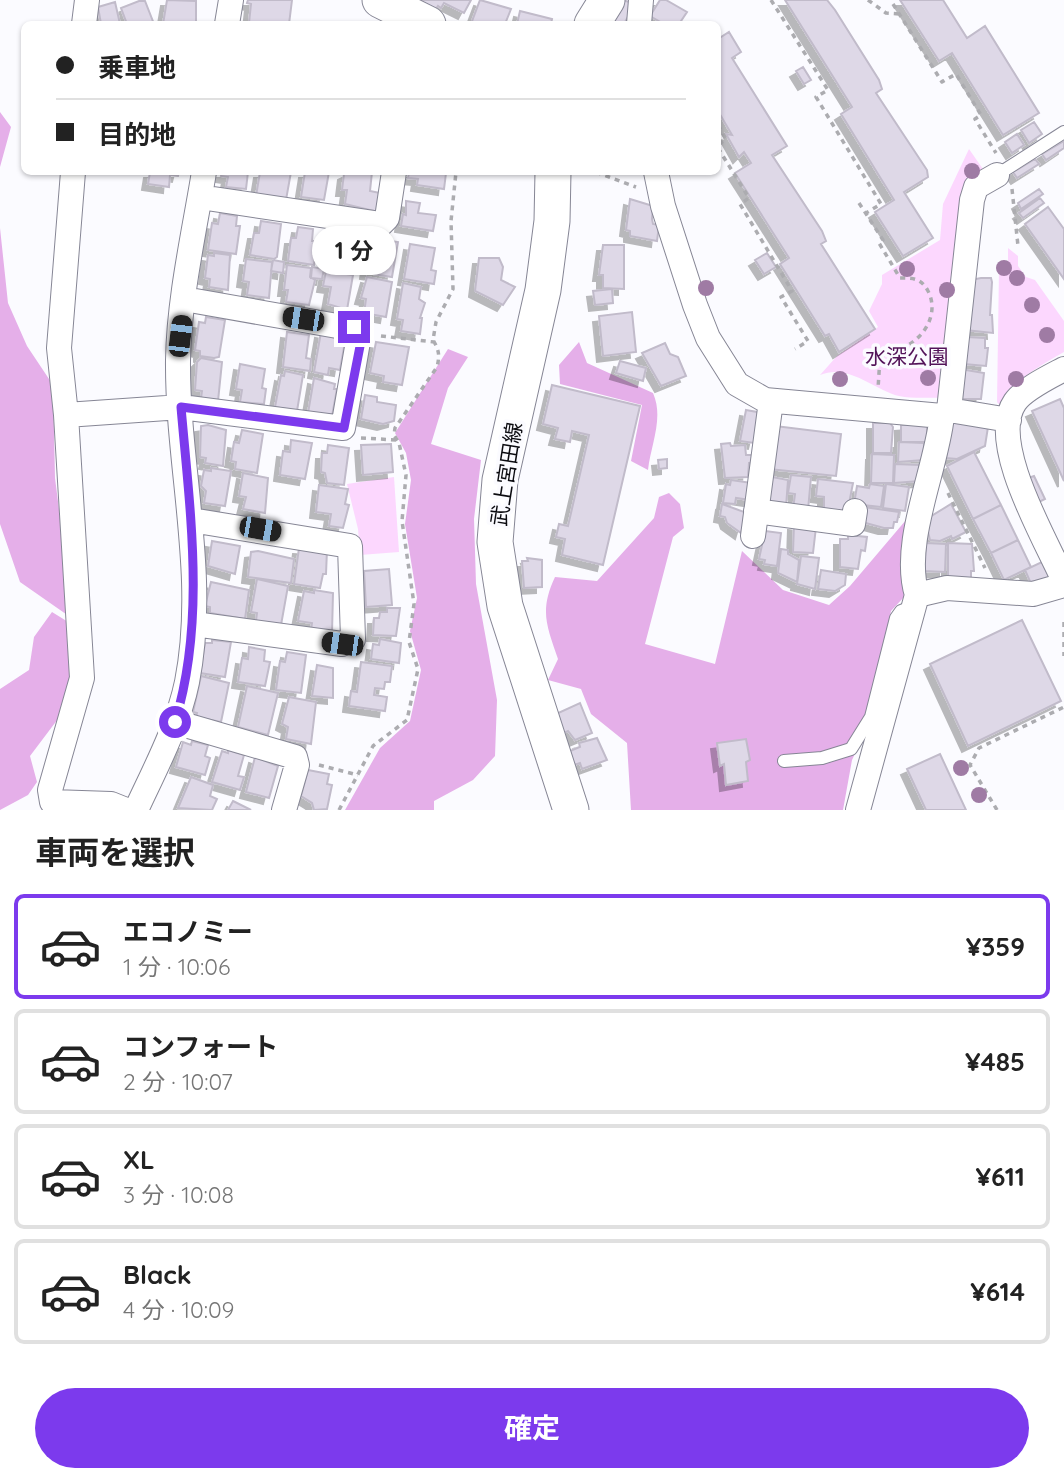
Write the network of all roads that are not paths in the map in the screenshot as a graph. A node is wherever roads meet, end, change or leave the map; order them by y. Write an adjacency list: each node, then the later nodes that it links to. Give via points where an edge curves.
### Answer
1 (87, 0): 6 (street)
2 (230, 0): 7 (street)
3 (380, 0): 8 (main road)
4 (607, 0): 9 (main road)
5 (641, 0): 10 (street)
6 (84, 21)
7 (227, 21)
8 (422, 21)
9 (594, 21)
10 (639, 21)
11 (1064, 132): 12 (lane)
12 (1001, 172): 23 (street, via 976,187 972,200)
13 (73, 175): 24 (street, via 59,348)
14 (204, 175): 18 (street)
15 (394, 175): 18 (street, via 387,218 381,224)
16 (553, 175): 38 (main road, 武上宮田線, via 543,290 500,480 495,542 505,606)
17 (657, 175): 21 (street, via 708,338 737,384)
18 (200, 197): 19 (street)
19 (184, 299): 22 (street, via 178,360); 22 (street, via 354,327 362,334 344,428)
20 (1064, 369): 25 (street, via 1016,400)
21 (771, 401): 23 (street); 26 (street)
22 (181, 407): 24 (street); 27 (street)
23 (945, 413): 25 (street); 31 (street, via 916,535 912,579)
24 (66, 415): 35 (street, via 82,678 50,790 52,802 111,804)
25 (1009, 420): 30 (street, via 1009,455)
26 (756, 511): 28 (street); 29 (street)
27 (191, 520): 32 (street); 32 (street, via 350,546 354,589 353,639 342,644)
28 (840, 524)
29 (753, 536)
30 (1064, 583): 31 (street, via 1033,594 947,588)
31 (916, 601): 34 (lane, via 897,618 871,717 852,749 822,758); 39 (street)
32 (194, 624): 33 (street, via 187,683)
33 (175, 722): 36 (street); 37 (street, via 290,754 297,765)
34 (784, 761)
35 (126, 810)
36 (136, 810)
37 (284, 810)
38 (571, 810)
39 (858, 810)

